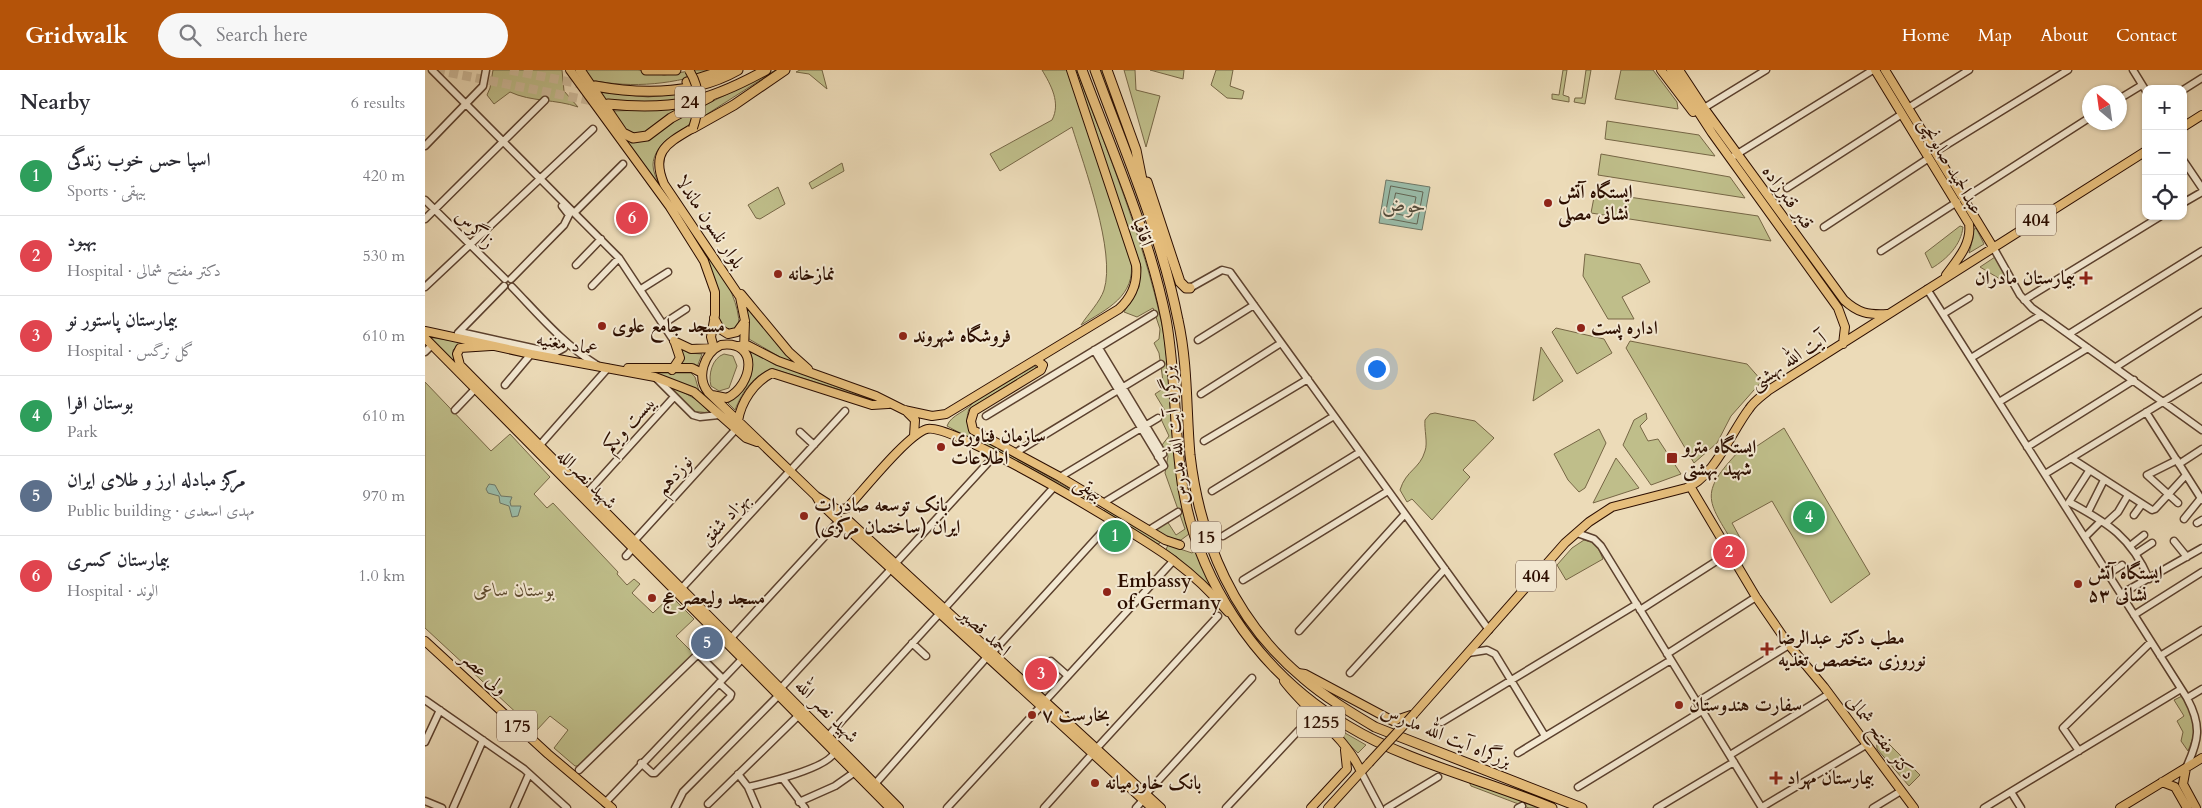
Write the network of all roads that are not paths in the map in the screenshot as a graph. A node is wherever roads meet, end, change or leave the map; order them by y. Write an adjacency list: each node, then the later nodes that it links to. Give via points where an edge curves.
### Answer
1 (432, 70): 36 (street)
2 (487, 70): 36 (street, via 484,84)
3 (571, 70): 96 (main road, بلوار نلسون ماندلا, via 659,191 700,254 714,286)
4 (580, 70): 33 (highway, via 623,133 633,138 647,136 671,118)
5 (646, 70): 6 (highway)
6 (676, 70)
7 (689, 70): 45 (main road, bridge, via 699,101)
8 (725, 70): 31 (highway, via 692,81)
9 (738, 70): 31 (highway, 24, via 689,88)
10 (765, 70): 33 (highway, 24)
11 (785, 70): 45 (highway)
12 (1071, 70): 120 (main road, اقاقیا, via 1135,259 1136,280 1131,296 1119,309)
13 (1082, 70): 231 (highway, بزرگراه آیت الله مدرس / 15, via 1138,222 1165,318 1186,506 1207,566)
14 (1095, 70): 65 (highway, بزرگراه آیت الله مدرس / 15)
15 (1107, 70): 41 (highway)
16 (1112, 70): 41 (highway)
17 (1661, 70): 46 (main road)
18 (1671, 70): 46 (main road, قنبر قنبرزاده)
19 (1679, 70): 37 (main road, قنبر قنبرزاده)
20 (1766, 70): 37 (street)
21 (1874, 70): 39 (main road, عبدالحمید صابونچی); 52 (street)
22 (1885, 70): 38 (main road, عبدالحمید صابونچی)
23 (1969, 70): 38 (street)
24 (2068, 70): 50 (street)
25 (2133, 70): 27 (street)
26 (2202, 78): 29 (street)
27 (2142, 85)
28 (595, 86): 31 (highway, 24)
29 (2187, 87)
30 (2142, 89): 32 (street)
31 (633, 92)
32 (2127, 96)
33 (710, 98): 35 (highway, 24, via 651,106)
34 (545, 100): 47 (street)
35 (608, 104)
36 (466, 105): 47 (street); 48 (street)
37 (1704, 108): 52 (main road, قنبر قنبرزاده)
38 (1908, 108): 50 (main road, عبدالحمید صابونچی)
39 (1902, 114): 53 (main road, عبدالحمید صابونچی); 57 (street)
40 (2202, 115): 43 (main road)
41 (1126, 119): 49 (highway)
42 (2082, 122): 61 (street)
43 (2187, 124)
44 (593, 128): 56 (street)
45 (693, 128): 81 (main road, بلوار نلسون ماندلا, via 666,145 660,154 660,175)
46 (1712, 133): 52 (main road, قنبر قنبرزاده)
47 (503, 142): 56 (street); 63 (street)
48 (425, 146)
49 (1136, 150): 65 (highway); 84 (highway, via 1180,282)
50 (1935, 152): 61 (main road, عبدالحمید صابونچی)
51 (2142, 154): 73 (main road, آیت الله بهشتی / 404)
52 (1734, 156): 93 (main road, قنبر قنبرزاده, via 1844,300 1864,314); 108 (main road, قنبر قنبرزاده, via 1838,308 1845,327)
53 (1929, 158): 61 (main road, عبدالحمید صابونچی); 69 (street)
54 (623, 164): 64 (street)
55 (2187, 166): 58 (street)
56 (539, 179): 64 (street); 68 (street, via 568,213); 72 (street)
57 (1787, 188)
58 (2202, 188)
59 (2202, 192): 62 (street)
60 (425, 200): 63 (street, زاگرس)
61 (1960, 200): 73 (main road, عبدالحمید صابونچی); 74 (street); 79 (main road, عبدالحمید صابونچی, via 1970,234 1962,253)
62 (2187, 201)
63 (435, 209): 66 (street); 72 (street, زاگرس)
64 (574, 213): 70 (street)
65 (1149, 218): 249 (highway, بزرگراه آیت الله مدرس / 15, via 1171,285 1181,334 1190,453 1204,530 1236,600 1277,654)
66 (425, 219)
67 (2154, 220): 88 (street)
68 (564, 225): 70 (street, via 575,220); 80 (street)
69 (1824, 227)
70 (591, 229): 71 (street)
71 (601, 240): 76 (street); 77 (street)
72 (470, 244): 80 (street, زاگرس); 83 (street)
73 (1993, 247): 79 (main road, آیت الله بهشتی / 404); 88 (street)
74 (1881, 251)
75 (2202, 251): 100 (street)
76 (619, 258): 82 (street); 86 (street)
77 (576, 265)
78 (668, 272): 86 (street)
79 (1942, 279): 85 (main road, آیت الله بهشتی / 404)
80 (507, 281): 101 (street); 103 (street)
81 (732, 282): 97 (main road, بلوار نلسون ماندلا, via 742,302); 127 (main road, via 789,352)
82 (592, 286)
83 (425, 287)
84 (1189, 288): 89 (street, via 1222,270 1230,272)
85 (1927, 288): 93 (main road, آیت الله بهشتی / 404); 94 (street)
86 (641, 289): 98 (street)
87 (1969, 298): 94 (street)
88 (2024, 300): 95 (street)
89 (1254, 305): 105 (street); 107 (street)
90 (686, 309): 98 (street)
91 (2202, 312): 123 (street)
92 (1154, 314): 115 (street)
93 (1889, 314): 108 (main road, آیت الله بهشتی / 404)
94 (1943, 314): 119 (street)
95 (2041, 315): 100 (street); 119 (street)
96 (714, 318): 97 (main road, via 721,331 729,334 737,332); 104 (main road, بلوار نلسون ماندلا)
97 (745, 321): 111 (main road, بلوار نلسون ماندلا)
98 (663, 324): 106 (street)
99 (425, 331): 101 (main road, عماد مغنیه)
100 (2069, 334): 113 (street)
101 (457, 335): 110 (main road, عماد مغنیه); 118 (street, عماد مغنیه)
102 (425, 338): 109 (main road, شهید نصرالله)
103 (563, 340): 118 (street, عماد مغنیه, via 562,350); 122 (street)
104 (711, 340): 112 (main road, بلوار نلسون ماندلا); 114 (main road)
105 (1198, 340)
106 (674, 341): 114 (main road, via 684,348); 126 (main road, via 680,358)
107 (1281, 342): 131 (street); 136 (street)
108 (1843, 344): 176 (main road, آیت الله بهشتی / 404, via 1769,390 1753,404 1704,476)
109 (432, 345): 116 (street); 134 (main road, شهید نصرالله)
110 (491, 346): 117 (main road, عماد مغنیه); 139 (main road, شهید نصرالله, via 460,348 457,356 460,365)
111 (742, 346): 112 (main road, via 727,344); 127 (main road); 137 (main road, via 748,361 742,387 727,398)
112 (714, 348): 114 (main road); 128 (main road, via 708,355)
113 (2089, 348): 123 (street); 140 (street)
114 (697, 349)
115 (1097, 349): 135 (street); 149 (street)
116 (425, 352)
117 (531, 354): 118 (main road, عماد مغنیه); 133 (street)
118 (546, 354): 122 (main road, عماد مغنیه)
119 (1971, 358): 140 (street)
120 (1036, 360): 148 (main road, اقاقیا); 164 (main road, بیهقی, via 1043,365 1041,370 977,408 971,421 973,430)
121 (1161, 364): 135 (street)
122 (600, 367): 124 (main road, عماد مغنیه)
123 (2116, 367): 132 (street)
124 (609, 368): 125 (main road, عماد مغنیه); 161 (street)
125 (619, 370): 126 (main road, عماد مغنیه); 129 (main road)
126 (672, 370): 128 (main road, عماد مغنیه, via 692,368)
127 (811, 372): 142 (main road)
128 (702, 374): 137 (main road, via 705,388)
129 (655, 377): 138 (street); 147 (main road, via 693,392)
130 (2202, 378): 141 (street)
131 (1308, 379): 150 (street); 158 (street)
132 (2134, 380): 141 (street); 160 (street)
133 (505, 385)
134 (475, 389): 139 (main road, شهید نصرالله); 143 (street)
135 (1121, 389): 153 (street); 164 (street)
136 (1201, 394)
137 (712, 395): 152 (main road)
138 (673, 398): 147 (street, via 696,416); 180 (street, بیست ویکم)
139 (491, 401): 161 (main road, شهید نصرالله)
140 (1999, 402): 160 (street)
141 (2162, 402): 146 (street); 154 (street)
142 (889, 404): 144 (main road); 152 (main road, via 872,405 772,373 762,379 745,400)
143 (455, 410)
144 (904, 410): 148 (main road, via 931,416); 157 (main road, via 915,420)
145 (845, 411): 159 (street, بهزاد شفق)
146 (2146, 412): 166 (street); 167 (street)
147 (719, 415): 152 (main road)
148 (943, 415): 156 (main road, via 942,424)
149 (986, 416)
150 (1334, 416): 163 (street); 178 (street)
151 (1158, 418): 153 (street)
152 (737, 425): 169 (main road); 207 (street, نوزدهم)
153 (1143, 427): 174 (street); 185 (street, via 1164,466)
154 (2202, 430)
155 (800, 432): 159 (street)
156 (947, 432): 157 (main road, بیهقی, via 933,428); 165 (main road, بیهقی)
157 (914, 436): 188 (main road)
158 (1204, 441)
159 (814, 445): 169 (street, بهزاد شفق)
160 (2027, 447): 171 (street)
161 (538, 448): 180 (main road, شهید نصرالله); 207 (main road, شهید نصرالله)
162 (2202, 449): 167 (street)
163 (1360, 452): 179 (street); 202 (street)
164 (1015, 453): 174 (main road, بیهقی)
165 (995, 454): 177 (main road, بیهقی); 218 (street)
166 (2071, 458): 170 (street); 171 (street)
167 (2178, 462): 172 (street); 173 (street)
168 (2140, 469): 172 (street)
169 (790, 470): 183 (main road); 224 (street, بهزاد شفق)
170 (2089, 470): 175 (street); 191 (street, via 2069,502)
171 (2045, 474): 203 (street)
172 (2147, 475): 182 (street)
173 (2186, 475): 182 (street); 184 (street)
174 (1060, 477): 185 (main road, بیهقی)
175 (2104, 480): 181 (street); 191 (street)
176 (1690, 486): 200 (main road, آیت الله بهشتی / 404, via 1612,507); 212 (main road, دکتر مفتح شمالی)
177 (1054, 487): 189 (main road, بیهقی); 228 (street)
178 (1213, 491)
179 (1389, 491): 192 (street); 223 (street)
180 (587, 493): 207 (main road, شهید نصرالله)
181 (2128, 495): 187 (street); 198 (street, via 2118,512)
182 (2168, 495): 186 (street); 187 (street, via 2153,510)
183 (816, 496): 188 (main road, via 838,510); 197 (main road, احمد قصیر)
184 (2201, 499): 194 (street)
185 (1103, 503): 189 (main road); 199 (main road, بیهقی)
186 (2177, 503)
187 (2142, 504): 193 (street)
188 (847, 508): 195 (main road)
189 (1097, 512): 196 (main road, بیهقی)
190 (1178, 512): 199 (street)
191 (2088, 512): 198 (street)
192 (1405, 514): 219 (street); 234 (street)
193 (2134, 515)
194 (2184, 519)
195 (849, 521): 197 (main road); 218 (main road, احمد قصیر)
196 (1113, 521): 211 (main road, بیهقی); 242 (street)
197 (839, 522): 218 (main road, احمد قصیر); 235 (street)
198 (2103, 522): 203 (street); 209 (street)
199 (1149, 530): 204 (main road, بیهقی)
200 (1577, 532): 227 (street, via 1596,541); 232 (main road, آیت الله بهشتی / 404)
201 (2144, 535): 209 (street)
202 (1223, 536)
203 (2085, 537): 221 (street)
204 (1165, 540): 208 (main road, بیهقی); 211 (main road, via 1164,546)
205 (2174, 541): 215 (street)
206 (2152, 543): 213 (street)
207 (634, 544): 214 (street, نوزدهم); 224 (main road, شهید نصرالله)
208 (1180, 545)
209 (2131, 546): 213 (street)
210 (2202, 548): 215 (street)
211 (1157, 549): 216 (main road, بیهقی)
212 (1729, 553): 226 (main road, دکتر مفتح شمالی); 227 (street)
213 (2137, 554): 222 (street)
214 (625, 556)
215 (2187, 557): 222 (street)
216 (1174, 560): 231 (main road, بیهقی); 251 (street)
217 (2122, 565): 221 (street)
218 (893, 566): 228 (main road, احمد قصیر); 257 (street)
219 (1445, 569): 232 (street); 250 (street)
220 (2202, 572): 229 (street)
221 (2108, 574): 225 (street)
222 (2149, 579): 225 (street)
223 (1243, 580)
224 (679, 590): 235 (main road, شهید نصرالله)
225 (2121, 594): 229 (street)
226 (1756, 598): 239 (main road, دکتر مفتح شمالی); 241 (street)
227 (1638, 607): 241 (street); 253 (street)
228 (942, 611): 238 (street); 242 (main road, احمد قصیر)
229 (2134, 615): 237 (street)
230 (1218, 616): 276 (street)
231 (1235, 619): 248 (highway, بزرگراه آیت الله مدرس / 15)
232 (1489, 630): 240 (main road, آیت الله بهشتی / 404)
233 (2202, 630): 244 (street)
234 (1299, 631)
235 (729, 640): 245 (main road, شهید نصر الله); 257 (main road, شهید نصر الله)
236 (425, 641): 300 (main road, ولی عصر / 175)
237 (2151, 642): 244 (street); 277 (street, via 2063,728)
238 (912, 644): 243 (street); 269 (street)
239 (1789, 645): 258 (main road, دکتر مفتح شمالی); 261 (street)
240 (1472, 652): 253 (street, via 1494,652); 265 (main road, آیت الله بهشتی / 404)
241 (1667, 654): 246 (street)
242 (989, 655): 262 (main road, احمد قصیر); 291 (street)
243 (926, 656)
244 (2160, 656): 255 (street)
245 (743, 658): 254 (street); 257 (main road, شهید نصر الله)
246 (1671, 660): 261 (street); 270 (street)
247 (1051, 661): 251 (street)
248 (1279, 673): 272 (main road, 1255, via 1292,692); 320 (highway, بزرگراه آیت الله مدرس / 15, via 1319,707 1366,736)
249 (1297, 673): 265 (main road, via 1305,674 1393,721); 321 (highway, بزرگراه آیت الله مدرس / 15, via 1346,710 1387,733)
250 (1350, 673)
251 (1068, 676): 262 (street)
252 (1252, 678): 296 (street)
253 (1511, 680): 267 (street); 270 (street)
254 (721, 681): 281 (street); 281 (street, via 731,695 723,704 655,773); 283 (street, via 697,654)
255 (2181, 689): 259 (street); 277 (street)
256 (2202, 689): 259 (street)
257 (780, 692): 266 (main road, شهید نصر الله); 269 (main road, شهید نصر الله); 308 (street, via 683,792)
258 (1829, 694): 274 (main road, دکتر مفتح شمالی); 279 (street)
259 (2187, 698): 282 (street, via 2198,725)
260 (425, 700): 263 (street)
261 (1697, 702): 264 (street)
262 (1043, 704): 276 (main road, احمد قصیر); 312 (street)
263 (440, 710): 271 (street); 273 (street)
264 (1702, 711): 279 (street); 293 (street)
265 (1414, 714): 285 (main road, آیت الله بهشتی / 404, bridge)
266 (799, 715): 275 (main road, شهید نصر الله); 287 (street)
267 (1442, 722)
268 (1299, 730): 317 (street)
269 (828, 736): 291 (main road, شهید نصر الله)
270 (1545, 736): 278 (street)
271 (483, 740): 286 (street); 305 (street)
272 (1341, 741): 285 (main road, 1255); 302 (main road, via 1347,768)
273 (425, 742)
274 (1866, 745): 294 (main road, دکتر مفتح شمالی); 323 (street)
275 (835, 751): 284 (main road, شهید نصر الله); 289 (street, via 824,761)
276 (1094, 751): 296 (main road, احمد قصیر); 313 (street)
277 (2079, 751): 295 (street)
278 (1518, 753)
279 (1732, 758): 322 (street); 323 (street)
280 (2202, 758): 282 (main road)
281 (641, 763): 300 (street)
282 (2186, 768): 290 (main road); 330 (main road, via 2183,784)
283 (579, 770)
284 (855, 772): 298 (street, via 835,786); 303 (main road, شهید نصر الله)
285 (1361, 772): 301 (main road, آیت الله بهشتی / 404); 318 (street, 1255)
286 (529, 774): 306 (street); 307 (street)
287 (738, 774): 292 (street); 299 (street)
288 (1438, 777): 319 (street)
289 (783, 779): 292 (street); 298 (street)
290 (2163, 782): 328 (main road); 329 (main road, via 2175,787)
291 (875, 784): 311 (main road, شهید نصر الله)
292 (748, 787): 309 (street)
293 (1578, 787)
294 (1901, 791): 324 (street); 325 (main road, دکتر مفتح شمالی)
295 (2011, 792): 326 (street); 327 (street)
296 (1145, 797): 314 (street); 315 (main road, احمد قصیر); 316 (main road, احمد قصیر)
297 (425, 801): 304 (street)
298 (799, 802): 310 (street)
299 (708, 804)
300 (608, 805)
301 (1331, 805): 302 (main road)
302 (1313, 806)
303 (888, 807)
304 (441, 808)
305 (453, 808)
306 (514, 808)
307 (567, 808)
308 (675, 808)
309 (757, 808)
310 (805, 808)
311 (899, 808)
312 (947, 808)
313 (1044, 808)
314 (1136, 808)
315 (1152, 808)
316 (1161, 808)
317 (1226, 808)
318 (1380, 808)
319 (1387, 808)
320 (1552, 808)
321 (1582, 808)
322 (1657, 808)
323 (1762, 808)
324 (1873, 808)
325 (1914, 808)
326 (1984, 808)
327 (2021, 808)
328 (2120, 808)
329 (2187, 808)
330 (2196, 808)

